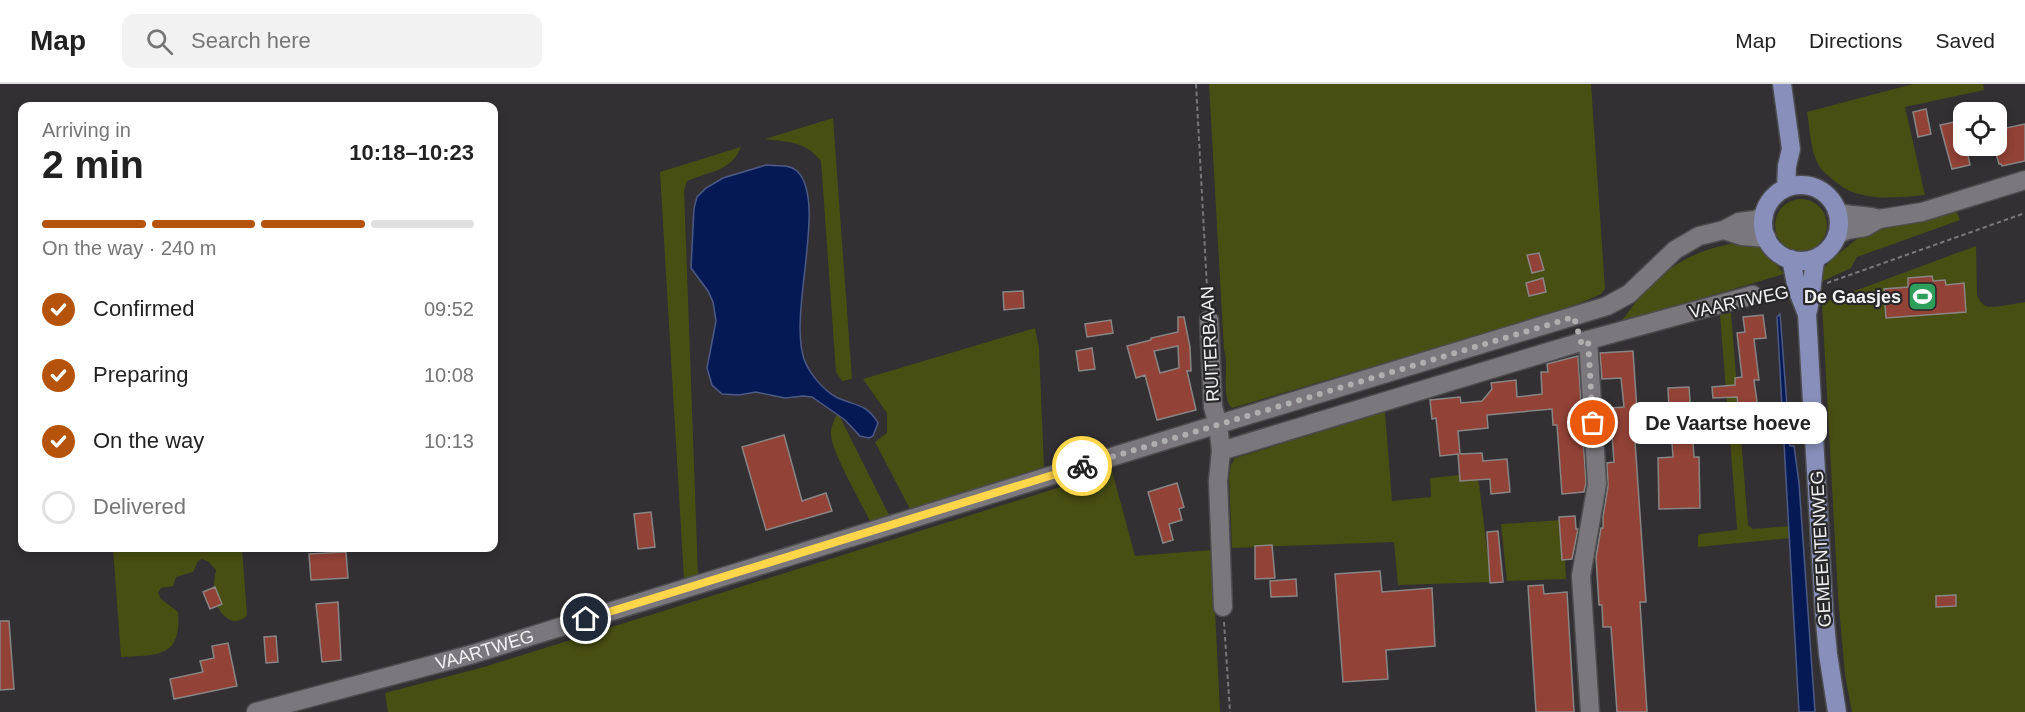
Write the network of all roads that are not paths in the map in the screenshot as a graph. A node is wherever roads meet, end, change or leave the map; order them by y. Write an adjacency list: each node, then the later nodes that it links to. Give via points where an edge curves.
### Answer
1 (1782, 84): 2 (main road)
2 (1791, 149): 4 (main road); 5 (main road)
3 (2025, 180): 8 (street, via 1922,212)
4 (1808, 186): 5 (main road); 6 (main road, via 1826,195)
5 (1786, 188): 7 (main road, via 1772,199)
6 (1838, 212): 8 (street); 10 (main road)
7 (1764, 216): 9 (street, VAARTWEG); 11 (main road)
8 (1879, 219): 10 (street)
9 (1724, 230): 11 (street, VAARTWEG); 16 (street, VAARTWEG, via 1699,236 1675,250 1629,294)
10 (1837, 235): 12 (main road)
11 (1767, 238): 13 (main road, via 1773,248)
12 (1816, 258): 13 (main road); 14 (main road, GEMEENTENWEG)
13 (1791, 259): 14 (main road, GEMEENTENWEG)
14 (1804, 288): 24 (main road, GEMEENTENWEG, via 1812,297 1808,314 1824,611)
15 (1754, 295): 18 (street, VAARTWEG)
16 (1574, 317): 18 (street); 19 (street, VAARTWEG)
17 (1209, 320): 19 (street, RUITERBAAN, via 1213,407)
18 (1584, 341): 20 (street, VAARTWEG); 23 (street, via 1597,484 1581,576)
19 (1218, 424): 20 (street, RUITERBAAN); 22 (street, VAARTWEG, via 473,654)
20 (1221, 451): 21 (street, RUITERBAAN, via 1218,481)
21 (1223, 607)
22 (256, 712)
23 (1590, 712)
24 (1837, 712)

